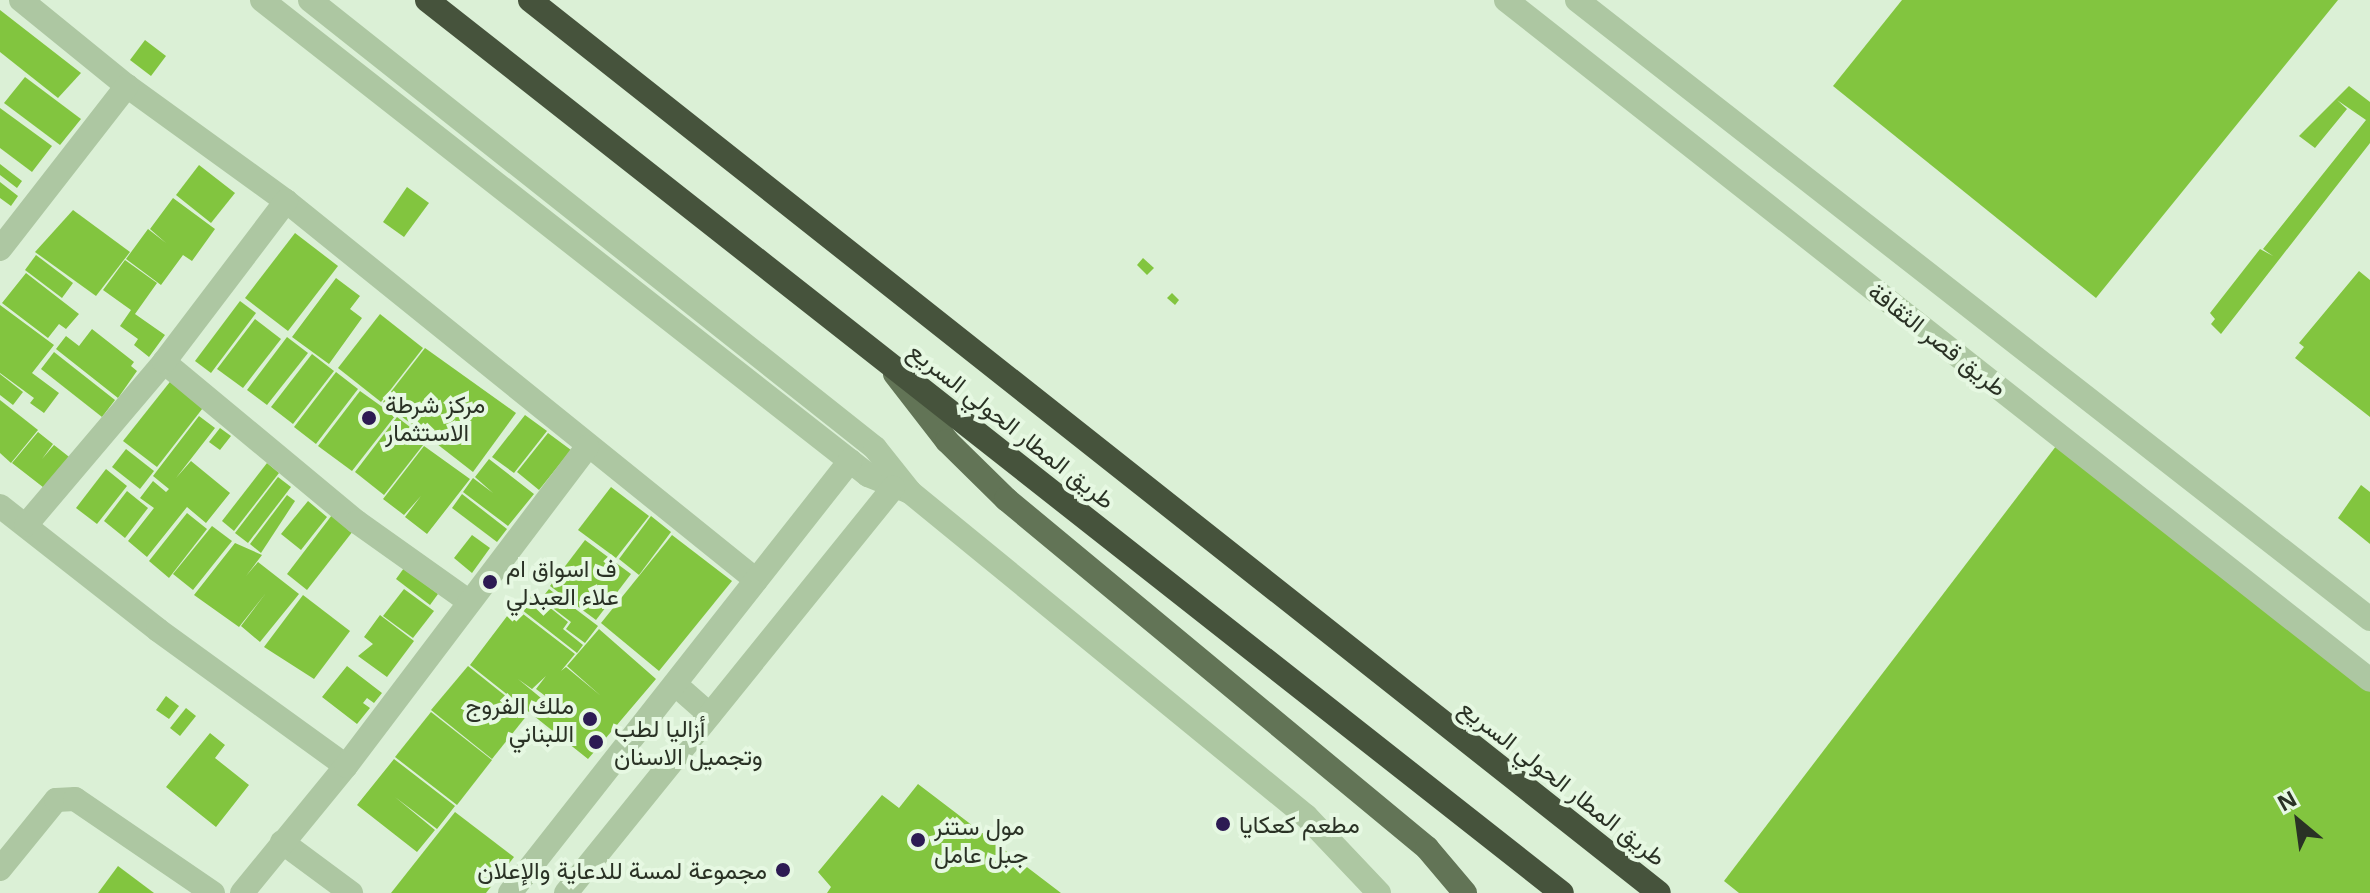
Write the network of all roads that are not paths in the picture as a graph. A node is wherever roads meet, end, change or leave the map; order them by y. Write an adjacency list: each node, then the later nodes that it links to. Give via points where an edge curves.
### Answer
1 (21, 0): 8 (street)
2 (262, 0): 14 (street)
3 (310, 0): 15 (street, via 875,448)
4 (427, 0): 11 (highway, طريق المطار الحولي السريع)
5 (530, 0): 35 (highway, طريق المطار الحولي السريع)
6 (1506, 0): 21 (street, طريق قصر الثقافة)
7 (1577, 0): 20 (street, طريق قصر الثقافة)
8 (127, 86): 9 (street); 10 (street)
9 (286, 201): 12 (street); 13 (street)
10 (0, 249)
11 (884, 360): 33 (main road, via 947,441 1006,499 1427,848); 34 (highway, طريق المطار الحولي السريع)
12 (164, 362): 17 (street); 19 (street, via 357,522)
13 (587, 447): 18 (street); 19 (street)
14 (850, 461): 15 (street); 18 (street)
15 (902, 490): 23 (street); 32 (street, via 1306,816)
16 (0, 506): 17 (street)
17 (26, 525): 24 (street, via 158,630)
18 (756, 580): 22 (street)
19 (468, 601): 24 (street)
20 (2370, 619)
21 (2370, 680)
22 (676, 685): 23 (street); 30 (street)
23 (710, 715): 31 (street)
24 (346, 766): 25 (street)
25 (282, 842): 28 (street); 29 (street)
26 (0, 869): 27 (street, via 56,800 75,799)
27 (213, 893)
28 (242, 893)
29 (351, 893)
30 (510, 893)
31 (566, 893)
32 (1379, 893)
33 (1465, 893)
34 (1562, 893)
35 (1659, 893)

